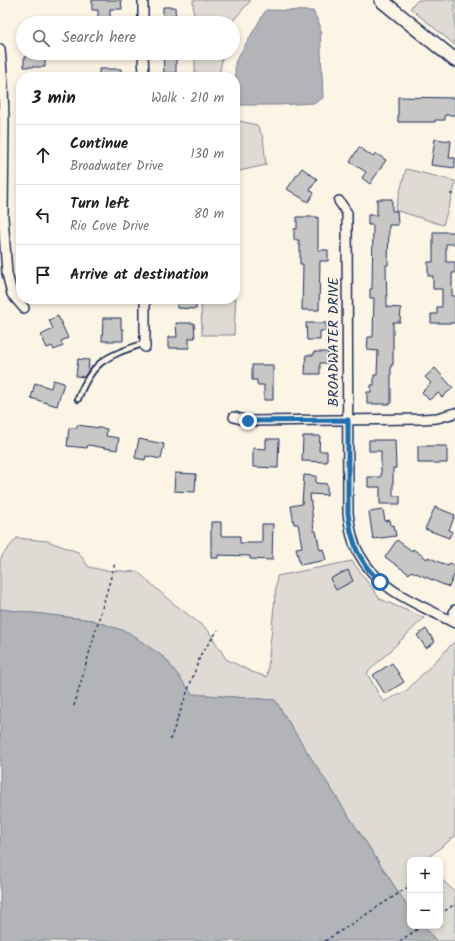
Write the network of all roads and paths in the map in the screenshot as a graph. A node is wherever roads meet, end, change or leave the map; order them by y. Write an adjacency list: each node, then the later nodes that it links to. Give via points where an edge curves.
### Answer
1 (143, 0): 3 (street)
2 (381, 0): 6 (street)
3 (143, 16)
4 (0, 49): 8 (street)
5 (144, 60): 7 (street)
6 (455, 60)
7 (144, 72)
8 (2, 122): 12 (street)
9 (450, 194): 10 (path)
10 (455, 194)
11 (339, 201): 21 (street, BROADWATER DRIVE, via 347,213)
12 (4, 273): 13 (street)
13 (16, 299)
14 (21, 304): 16 (street)
15 (145, 304): 17 (street)
16 (24, 308)
17 (145, 345): 18 (lane, via 112,355 95,367)
18 (78, 399)
19 (455, 413): 21 (street, via 422,419)
20 (234, 417): 21 (street, via 248,421)
21 (348, 420): 24 (street, BROADWATER DRIVE, via 348,513 357,551 380,582 415,604)
22 (114, 563): 26 (path)
23 (455, 610): 24 (street)
24 (453, 622)
25 (218, 630): 27 (path, via 201,654)
26 (74, 706)
27 (170, 740)
28 (407, 888): 32 (path)
29 (455, 904): 30 (path)
30 (443, 912)
31 (418, 929): 33 (path)
32 (325, 941)
33 (400, 941)

